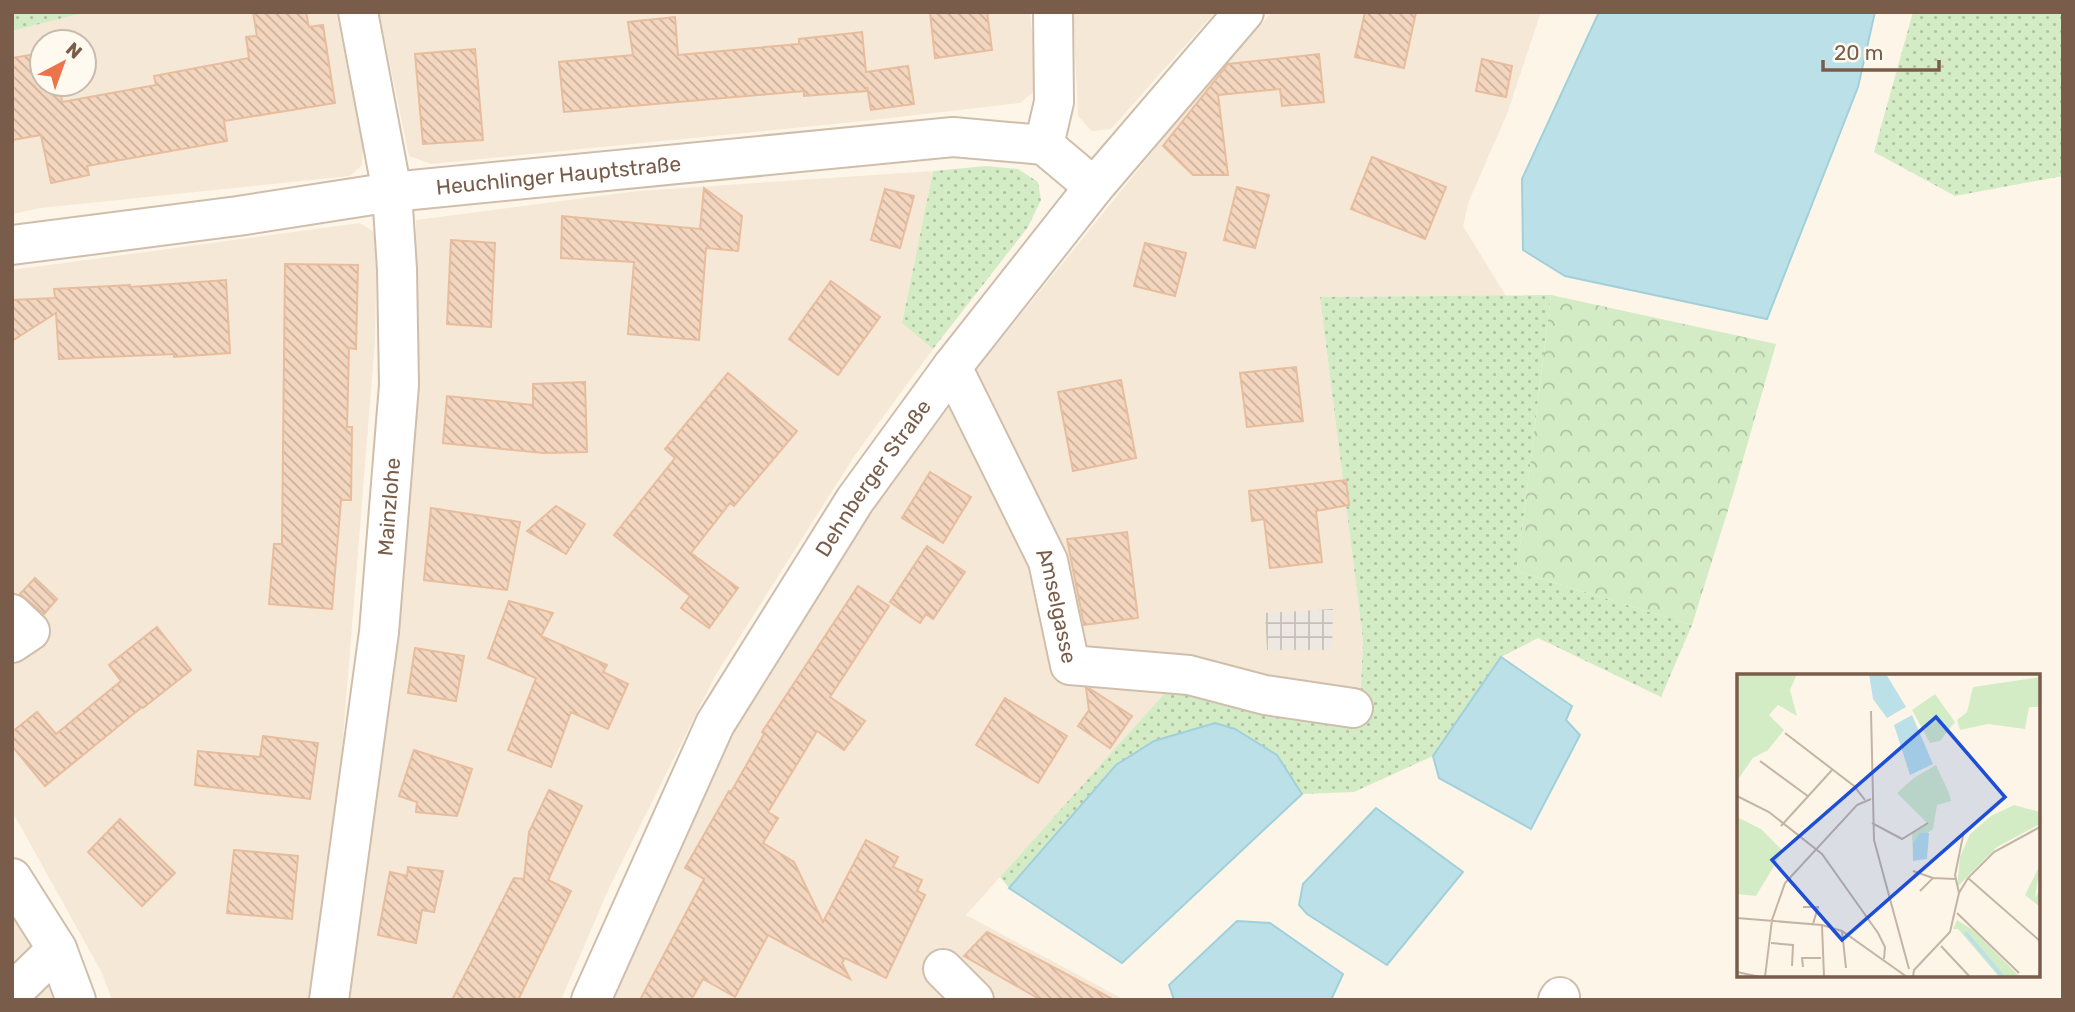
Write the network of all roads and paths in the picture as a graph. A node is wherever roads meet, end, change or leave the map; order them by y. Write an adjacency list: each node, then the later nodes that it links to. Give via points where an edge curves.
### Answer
1 (358, 12): 6 (street, Mainzlohe)
2 (1053, 12): 4 (street, via 1054,102)
3 (1244, 12): 5 (street, Dehnberger Straße)
4 (1044, 145): 5 (street); 6 (street, Heuchlinger Hauptstraße, via 953,137)
5 (1094, 187): 8 (street, Dehnberger Straße)
6 (392, 192): 7 (street, Heuchlinger Hauptstraße); 17 (street, Mainzlohe, via 397,412 379,632)
7 (12, 245)
8 (952, 367): 11 (street, Amselgasse, via 1048,561 1070,666 1189,675 1265,695); 18 (street, Dehnberger Straße, via 855,500 715,724)
9 (12, 614): 10 (street, via 30,631)
10 (12, 643)
11 (1353, 708)
12 (12, 878): 13 (street)
13 (57, 949): 15 (street); 16 (street)
14 (943, 969): 19 (street)
15 (12, 993)
16 (76, 1000)
17 (329, 1000)
18 (591, 1000)
19 (974, 1000)

